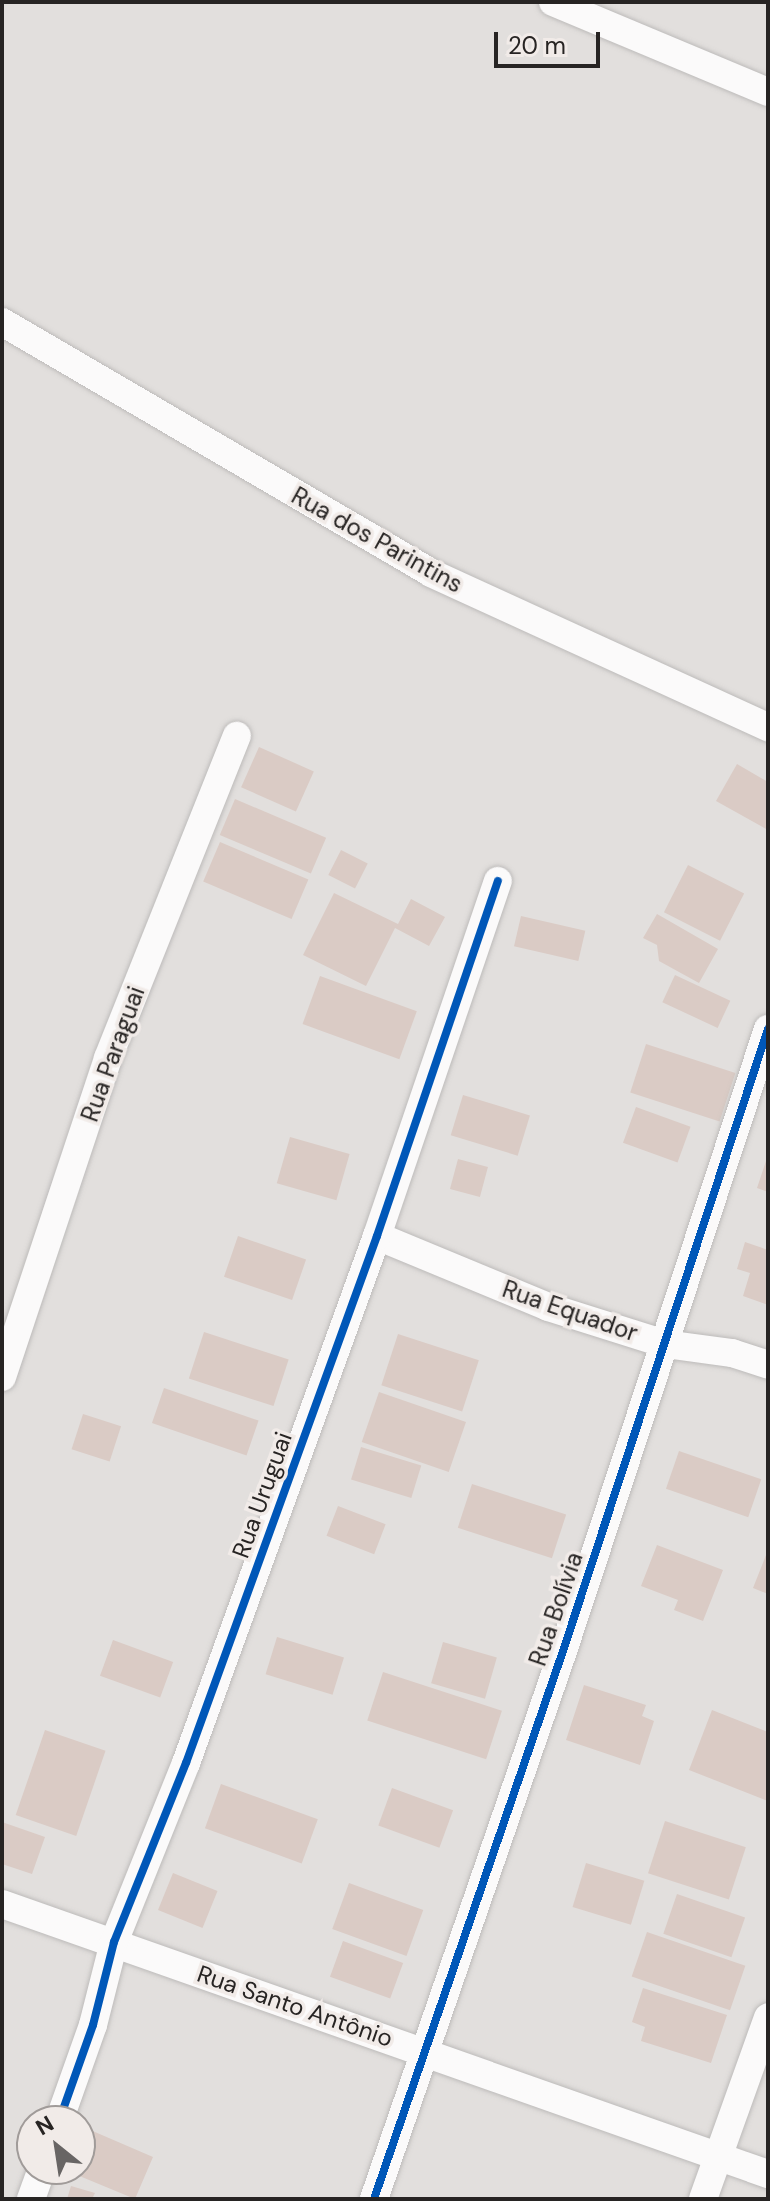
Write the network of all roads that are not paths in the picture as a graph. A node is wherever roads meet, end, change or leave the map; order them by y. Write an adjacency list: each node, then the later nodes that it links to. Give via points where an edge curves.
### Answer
1 (553, 2): 2 (street)
2 (768, 92)
3 (2, 322): 4 (street, Rua dos Parintins, via 431,573)
4 (768, 727)
5 (237, 736): 11 (street, Rua Paraguai, via 108,1058)
6 (498, 881): 8 (street, Rua Uruguai)
7 (768, 1029): 9 (street, Rua Bolívia)
8 (377, 1236): 9 (street, Rua Equador, via 548,1307); 13 (street, Rua Uruguai, via 186,1763)
9 (665, 1344): 10 (street, Rua Equador, via 732,1353); 15 (street, Rua Bolívia)
10 (768, 1365)
11 (2, 1377)
12 (2, 1904): 13 (street, Rua Santo Antônio)
13 (114, 1942): 15 (street, Rua Santo Antônio); 16 (street, Rua Uruguai)
14 (768, 2017): 17 (street)
15 (422, 2051): 17 (street, Rua Santo Antônio); 19 (street, Rua Bolívia)
16 (65, 2105)
17 (719, 2155): 18 (street, Rua Santo Antônio); 20 (street)
18 (768, 2174)
19 (374, 2199)
20 (703, 2199)

